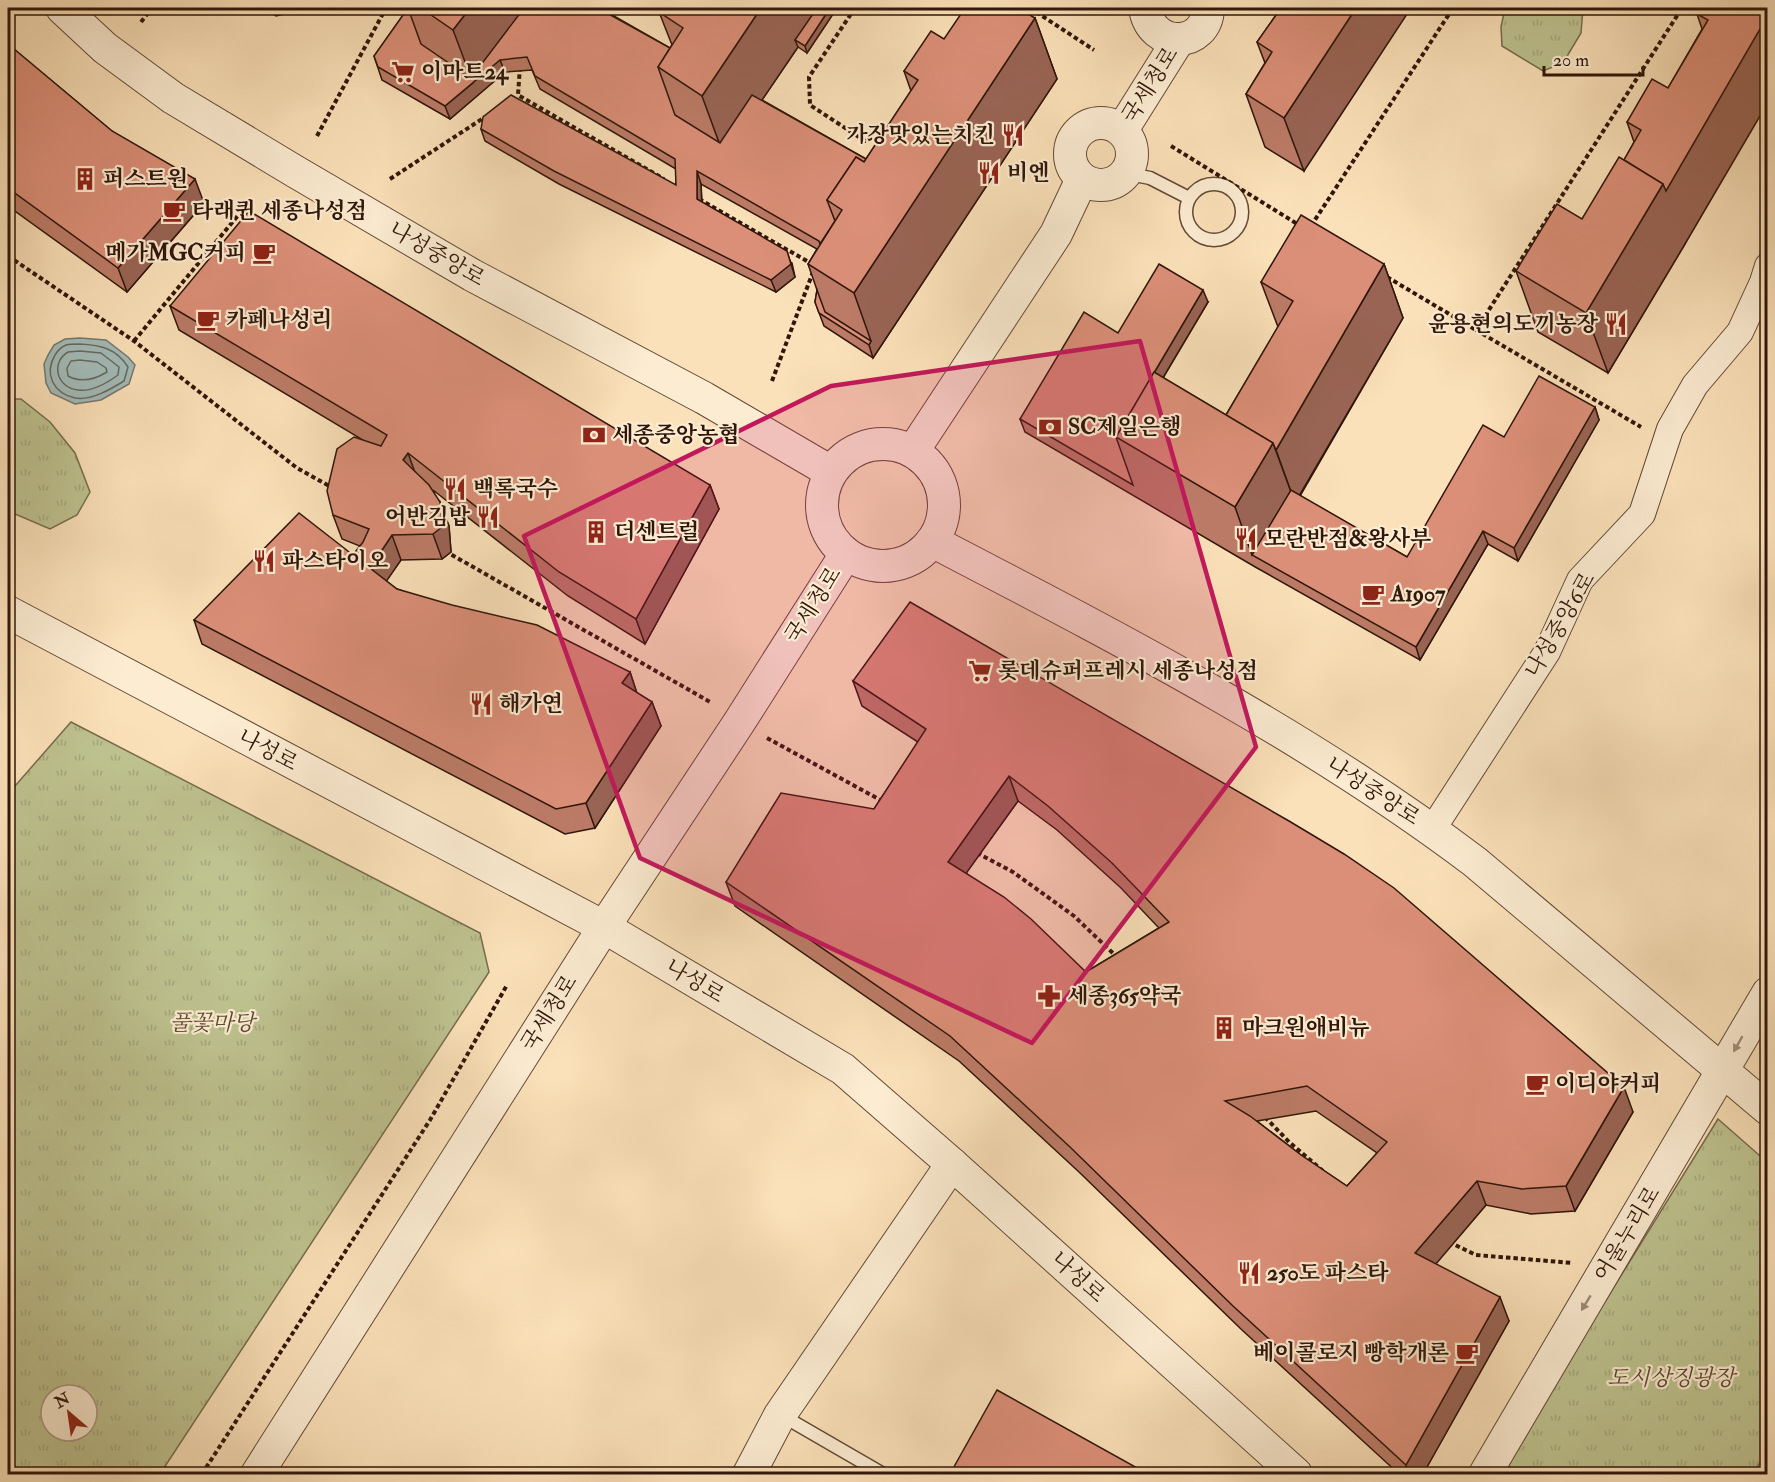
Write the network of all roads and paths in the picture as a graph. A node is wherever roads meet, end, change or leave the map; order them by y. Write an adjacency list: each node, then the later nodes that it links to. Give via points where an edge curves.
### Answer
1 (62, 8): 36 (street, 나성중앙로, via 105,48 173,98 472,274 704,398)
2 (152, 8): 10 (path)
3 (386, 8): 19 (path)
4 (855, 8): 17 (path, via 809,77 810,105 865,141)
5 (1030, 8): 12 (path)
6 (1145, 8): 11 (street, via 1151,26 1168,38)
7 (1208, 8): 11 (street, via 1198,32)
8 (1453, 8): 20 (path, via 1308,230)
9 (1682, 8): 31 (path)
10 (141, 22)
11 (1179, 39): 18 (street, 국세청로)
12 (1094, 50)
13 (520, 64): 14 (path)
14 (518, 95): 15 (path); 24 (path)
15 (508, 102)
16 (489, 114): 22 (path)
17 (893, 126)
18 (1122, 130): 21 (street, via 1132,148); 23 (street, via 1103,122 1076,134 1069,154)
19 (317, 136)
20 (1171, 146)
21 (1125, 173): 23 (street, via 1113,183 1102,185); 26 (lane, via 1150,178)
22 (390, 179)
23 (1082, 180): 35 (street, via 1056,234)
24 (672, 183)
25 (692, 195): 33 (path, via 815,266)
26 (1189, 198): 26 (lane, via 1211,184 1228,187 1240,201 1237,227 1222,238 1201,236 1186,217)
27 (245, 207): 32 (path)
28 (8, 256): 32 (path)
29 (1767, 266): 45 (street, 나성중앙6로, via 1740,332 1695,385 1670,429 1642,514 1580,580 1547,652)
30 (1377, 272): 31 (path)
31 (1476, 330): 34 (path)
32 (134, 341): 37 (path, via 297,468)
33 (772, 381)
34 (1646, 430)
35 (913, 451): 36 (street, via 886,444 859,448); 38 (street, via 929,464 940,482 944,502 942,523)
36 (831, 472): 40 (street, via 824,489 825,525)
37 (339, 492)
38 (932, 541): 40 (street, via 918,555 882,566); 45 (street, 나성중앙로, via 1148,655 1282,733)
39 (443, 550): 42 (path)
40 (846, 554): 47 (street, 국세청로)
41 (8, 612): 47 (street, 나성로)
42 (693, 691)
43 (781, 747): 44 (path)
44 (887, 804)
45 (1432, 830): 51 (street, 나성중앙로)
46 (971, 849): 48 (path, via 1013,872 1074,916)
47 (604, 927): 54 (street, 나성로, via 843,1069); 60 (street, 국세청로)
48 (1118, 958)
49 (507, 985): 59 (path, via 430,1120)
50 (1767, 993): 51 (street, 어울누리로, one-way to 51)
51 (1723, 1071): 52 (street, 나성중앙로); 64 (street, 어울누리로, one-way to 64)
52 (1767, 1109)
53 (1265, 1116): 55 (path)
54 (952, 1164): 58 (street); 63 (street, 나성로)
55 (1331, 1177)
56 (1446, 1241): 57 (path, via 1476,1255)
57 (1572, 1263)
58 (780, 1415): 61 (street); 62 (lane)
59 (202, 1474)
60 (257, 1474)
61 (749, 1474)
62 (883, 1474)
63 (1296, 1474)
64 (1485, 1474)

